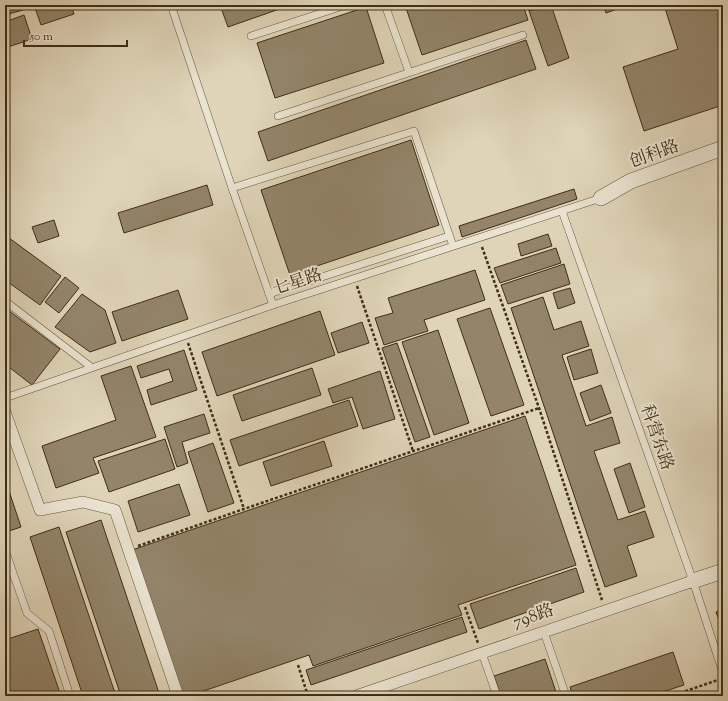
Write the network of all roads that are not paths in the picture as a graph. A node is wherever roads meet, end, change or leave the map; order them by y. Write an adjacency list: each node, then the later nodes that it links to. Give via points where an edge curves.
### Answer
1 (171, 5): 9 (lane)
2 (346, 5): 5 (lane)
3 (385, 5): 6 (lane)
4 (523, 35): 6 (lane)
5 (251, 36)
6 (408, 72): 7 (lane)
7 (278, 116)
8 (723, 148): 10 (street, 创科路, via 631,181)
9 (232, 188): 12 (lane, via 414,131); 14 (lane)
10 (601, 198): 11 (lane, 七星路)
11 (562, 211): 13 (lane, 七星路); 22 (lane, 科营东路)
12 (450, 236): 13 (lane); 14 (lane)
13 (453, 246): 16 (lane, 七星路)
14 (269, 294): 16 (lane)
15 (5, 301): 17 (lane)
16 (273, 305): 17 (lane, 七星路)
17 (91, 367): 18 (lane, 七星路)
18 (5, 398)
19 (5, 412): 27 (street, via 40,510 83,502 115,510)
20 (5, 550): 26 (lane, via 27,613 48,631)
21 (723, 571): 22 (street, 798路)
22 (693, 581): 23 (street, 798路); 25 (lane, 科营东路)
23 (544, 632): 24 (street, 798路); 30 (lane)
24 (482, 653): 28 (street, 798路); 29 (lane)
25 (723, 674)
26 (70, 696)
27 (178, 696)
28 (356, 696)
29 (497, 696)
30 (566, 696)

